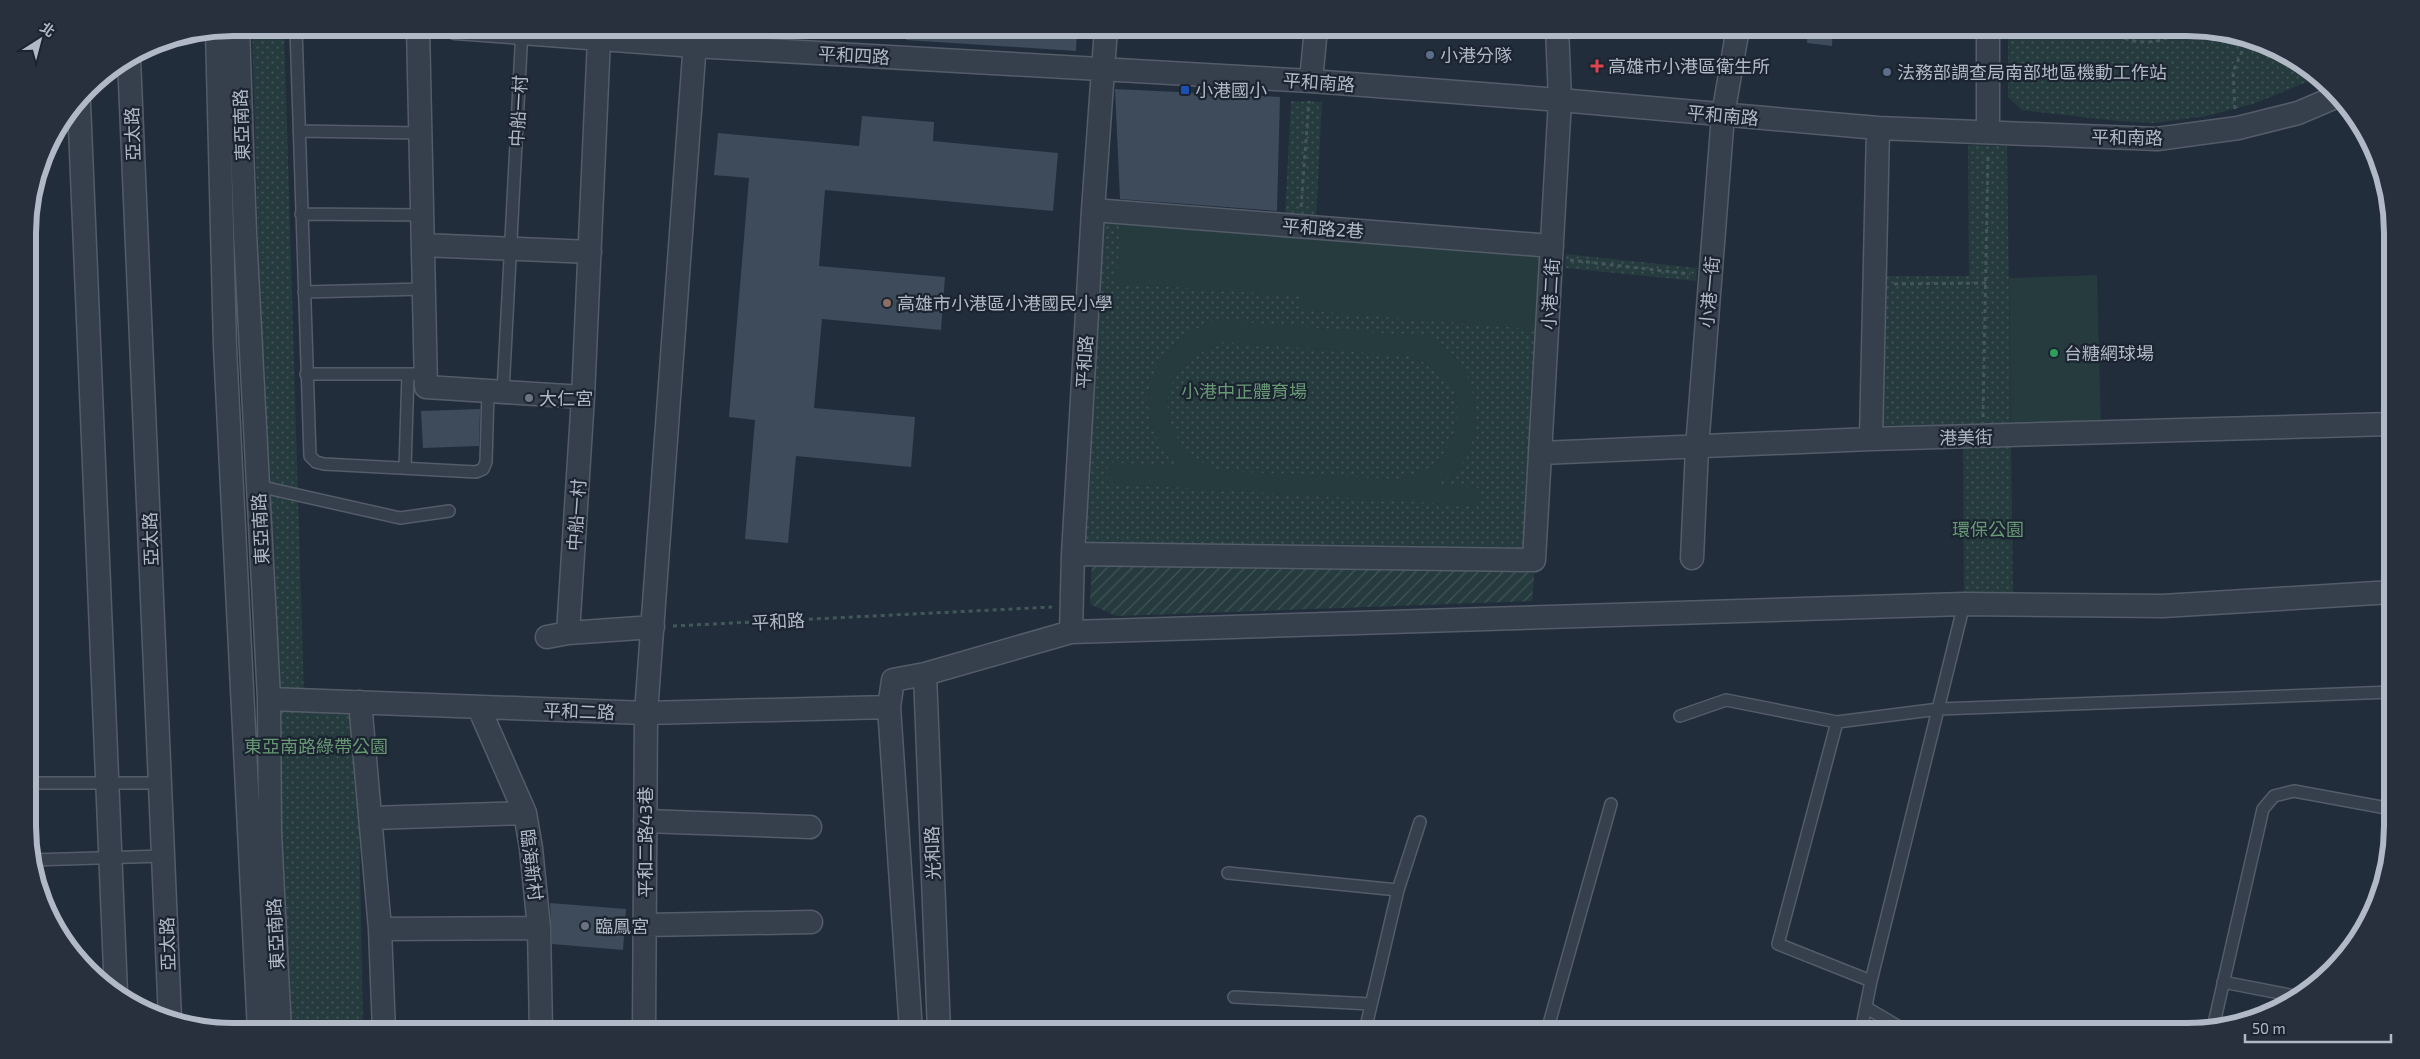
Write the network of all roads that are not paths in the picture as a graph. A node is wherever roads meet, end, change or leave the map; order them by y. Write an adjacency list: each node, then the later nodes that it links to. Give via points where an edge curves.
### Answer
1 (238, 36): 43 (street, 東亞南路, via 244,233)
2 (296, 36): 22 (lane, 中船一村)
3 (418, 36): 24 (street)
4 (522, 36): 29 (lane, 中船一村)
5 (599, 36): 30 (street, 中船一村)
6 (671, 36): 13 (street, 平和四路)
7 (1105, 36): 15 (street, 平和路)
8 (1315, 36): 16 (street)
9 (1558, 36): 18 (street, 小港二街)
10 (1737, 36): 20 (street, 小港一街)
11 (1988, 36): 23 (street)
12 (216, 37): 91 (street, 東亞南路, via 224,347)
13 (695, 37): 15 (street, 平和四路); 49 (street, 平和二路43巷)
14 (129, 67): 63 (street, 亞太路)
15 (1102, 70): 16 (street, 平和南路); 25 (street, 平和路)
16 (1311, 81): 18 (street, 平和南路)
17 (2331, 99): 23 (street, 平和南路, via 2298,113 2238,128 2157,139)
18 (1560, 100): 20 (street, 平和南路); 31 (street, 小港二街)
19 (79, 110): 65 (street)
20 (1723, 115): 21 (street, 平和南路); 40 (street, 小港一街)
21 (1878, 128): 23 (street, 平和南路); 39 (street)
22 (299, 131): 24 (lane); 26 (lane, 中船一村)
23 (1988, 132)
24 (420, 133): 27 (street)
25 (1093, 210): 31 (street, 平和路2巷, via 1299,226); 45 (street, 平和路)
26 (301, 214): 27 (lane); 33 (lane, 中船一村)
27 (422, 215): 28 (street)
28 (423, 245): 29 (street); 32 (street)
29 (511, 249): 30 (street); 36 (lane, 中船一村)
30 (590, 252): 37 (street, 中船一村)
31 (1552, 252): 41 (street, 小港二街)
32 (424, 289): 33 (lane); 35 (street)
33 (304, 292): 34 (lane, 中船一村)
34 (306, 374): 35 (lane); 42 (lane, 中船一村, via 308,447 316,462)
35 (417, 374): 36 (street, via 426,387); 42 (lane)
36 (495, 392): 37 (street); 42 (lane, 中船一村, via 483,469 476,472)
37 (583, 397): 51 (street, 中船一村)
38 (2384, 424): 39 (street, 港美街)
39 (1871, 439): 40 (street, 港美街)
40 (1697, 448): 41 (street, 港美街); 46 (street, 小港一街)
41 (1541, 453): 45 (street, 小港二街, via 1534,560)
42 (406, 468)
43 (258, 486): 44 (lane, via 400,518); 55 (street, 東亞南路)
44 (449, 511)
45 (1073, 554): 50 (street, 平和路)
46 (1692, 558)
47 (2384, 592): 48 (street, via 2163,606)
48 (1964, 604): 50 (street); 59 (lane)
49 (653, 627): 51 (street); 60 (street, 平和二路43巷)
50 (1071, 632): 53 (street)
51 (568, 633): 52 (street)
52 (547, 637)
53 (925, 674): 57 (street, 光和路, via 893,680); 97 (street, 光和路)
54 (2384, 692): 59 (lane)
55 (269, 699): 56 (street, 平和二路); 92 (street, 東亞南路, via 270,833)
56 (360, 702): 58 (street, 平和二路); 69 (street)
57 (889, 707): 60 (street, 平和二路); 96 (street, 光和路)
58 (479, 708): 60 (street, 平和二路); 68 (street, 臨海新村)
59 (1939, 709): 62 (lane); 82 (lane)
60 (646, 713): 70 (street, 平和二路43巷)
61 (1680, 716): 62 (lane, via 1726,700)
62 (1838, 722): 82 (lane, via 1778,944)
63 (159, 783): 65 (lane); 74 (street, 亞太路)
64 (36, 784): 65 (lane)
65 (108, 784): 73 (street)
66 (1611, 804): 99 (lane)
67 (2384, 807): 83 (lane, via 2294,791 2274,796 2263,808)
68 (525, 813): 69 (street); 80 (street, 臨海新村)
69 (372, 818): 81 (street)
70 (645, 821): 72 (street); 79 (street, 平和二路43巷)
71 (1420, 822): 77 (lane)
72 (810, 827)
73 (110, 856): 74 (lane); 75 (lane); 84 (street)
74 (164, 856): 89 (street, 亞太路)
75 (39, 860)
76 (1228, 873): 77 (lane)
77 (1398, 890): 87 (lane)
78 (811, 922): 79 (street)
79 (645, 925): 95 (street, 平和二路43巷)
80 (539, 928): 81 (street); 94 (street, 臨海新村)
81 (380, 930): 93 (street)
82 (1872, 981): 88 (lane)
83 (2223, 982): 85 (lane); 90 (lane)
84 (116, 984)
85 (2287, 995)
86 (1234, 997): 87 (lane)
87 (1371, 1004): 98 (lane)
88 (1867, 1008): 100 (lane); 101 (lane)
89 (170, 1012)
90 (2215, 1021)
91 (259, 1023)
92 (280, 1023)
93 (384, 1023)
94 (541, 1023)
95 (644, 1023)
96 (910, 1023)
97 (939, 1023)
98 (1367, 1023)
99 (1549, 1023)
100 (1863, 1023)
101 (1892, 1023)

